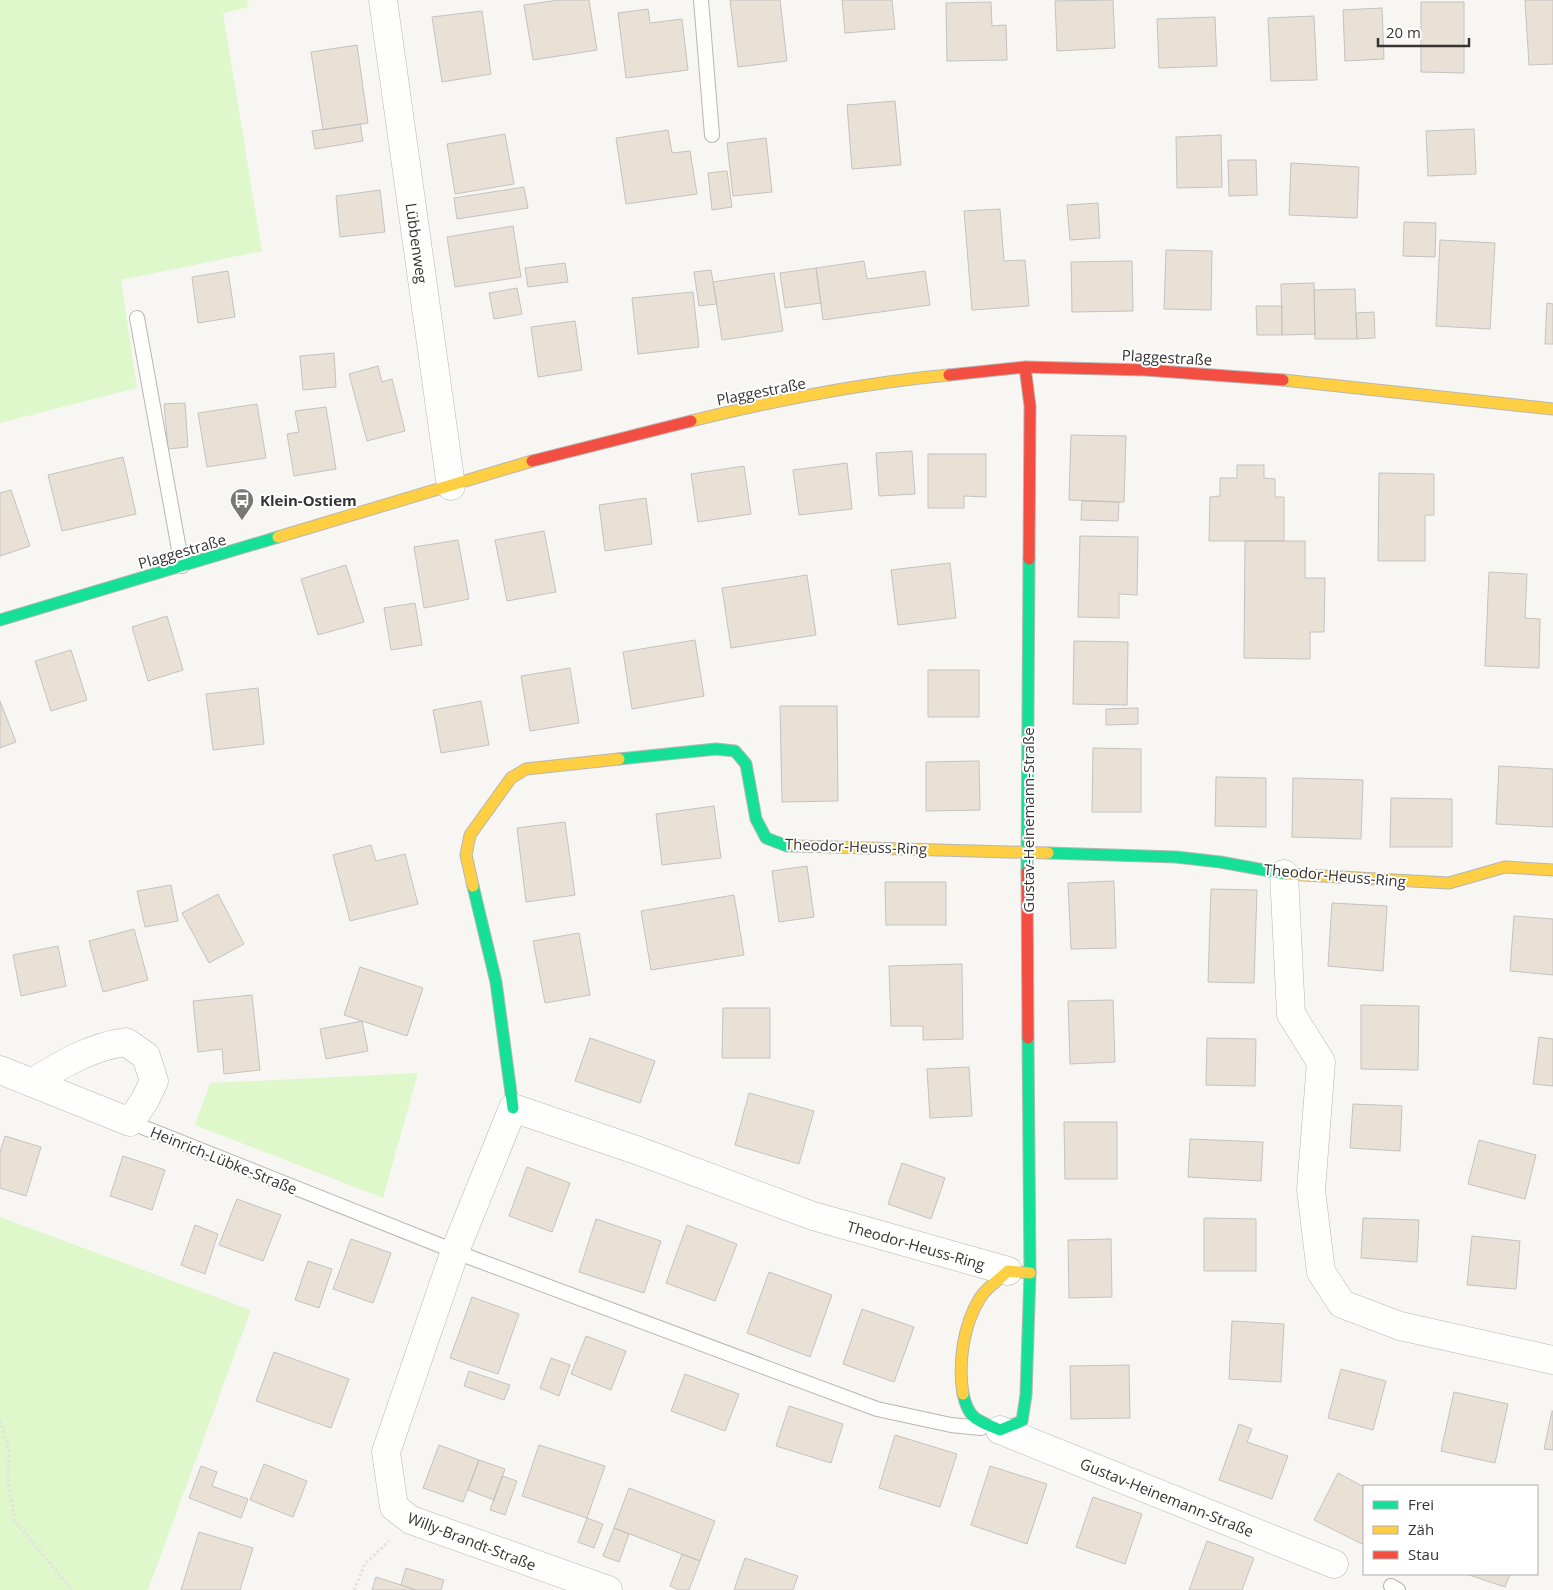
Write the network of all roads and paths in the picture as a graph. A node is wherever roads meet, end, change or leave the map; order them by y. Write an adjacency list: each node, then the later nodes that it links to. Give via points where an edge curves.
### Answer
1 (383, 0): 7 (street, Lübbenweg)
2 (701, 0): 3 (lane)
3 (712, 135)
4 (137, 318): 8 (lane)
5 (1025, 367): 6 (street, Plaggestraße, via 1248,377); 7 (street, Plaggestraße, via 904,380 739,409 566,451); 10 (street, Gustav-Heinemann-Straße, via 1030,406)
6 (1553, 408)
7 (452, 486): 8 (street, Plaggestraße)
8 (182, 566): 9 (street, Plaggestraße)
9 (0, 620)
10 (1027, 851): 12 (street, Theodor-Heuss-Ring, via 1176,857); 15 (street, Theodor-Heuss-Ring, via 787,846 766,838 756,819 746,764 735,751 716,749 526,769 511,778 470,835 466,855 496,982); 18 (street, Gustav-Heinemann-Straße)
11 (1553, 870): 12 (street, Theodor-Heuss-Ring, via 1505,867 1449,883)
12 (1284, 874): 19 (street, via 1290,1014 1321,1062 1311,1190 1321,1272 1342,1304 1400,1326)
13 (0, 1072): 14 (street, Heinrich-Lübke-Straße)
14 (32, 1082): 16 (street, Heinrich-Lübke-Straße); 16 (street, Heinrich-Lübke-Straße, via 95,1049 126,1042 146,1056 154,1081)
15 (513, 1108): 17 (street, Theodor-Heuss-Ring); 18 (street, Theodor-Heuss-Ring, via 813,1216)
16 (130, 1122): 17 (lane, Heinrich-Lübke-Straße)
17 (455, 1251): 21 (lane, via 877,1408 951,1425); 22 (street, Willy-Brandt-Straße, via 386,1452 394,1507)
18 (1019, 1272): 21 (street, Gustav-Heinemann-Straße, via 1026,1396 1022,1420); 21 (street, Gustav-Heinemann-Straße, via 981,1298 967,1327 961,1359 964,1405 973,1418)
19 (1553, 1360)
20 (0, 1421): 24 (path, via 9,1448 8,1481 15,1521)
21 (1000, 1430): 23 (street, Gustav-Heinemann-Straße)
22 (411, 1520): 25 (path, via 364,1564); 26 (street, Willy-Brandt-Straße)
23 (1334, 1564)
24 (72, 1590)
25 (354, 1590)
26 (608, 1590)

